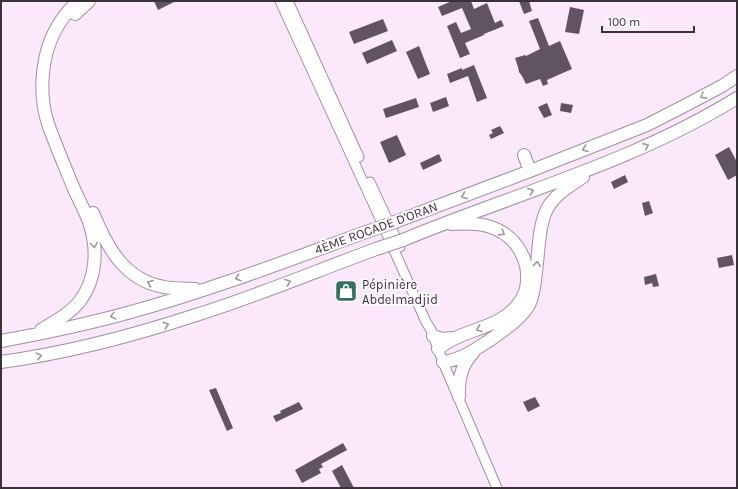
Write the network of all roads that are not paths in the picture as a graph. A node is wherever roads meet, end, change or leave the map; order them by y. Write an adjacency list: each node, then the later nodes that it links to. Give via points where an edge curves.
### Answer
1 (78, 1): 13 (highway, one-way to 13, via 64,17 51,40 43,68 43,93 48,123 89,222 94,267 90,282 79,301 66,314)
2 (88, 1): 11 (highway, one-way to 2, via 164,287 148,282 133,274 118,260 98,226 61,138 50,99 51,64 66,26)
3 (280, 1): 12 (main road)
4 (288, 1): 12 (main road, via 386,214 429,316)
5 (737, 76): 9 (highway, 4ÈME ROCADE D'ORAN, one-way to 9, via 647,124)
6 (737, 98): 8 (highway, 4ÈME ROCADE D'ORAN, one-way to 6, via 691,124)
7 (524, 155): 9 (highway)
8 (610, 161): 10 (highway, 4ÈME ROCADE D'ORAN, one-way to 8); 16 (highway, one-way to 8, via 523,314 530,304 542,225 550,205 571,185)
9 (530, 171): 11 (highway, 4ÈME ROCADE D'ORAN, one-way to 11, bridge, via 396,222)
10 (438, 225): 14 (highway, one-way to 14, via 474,223 488,226 514,242 526,264 526,288 515,309 498,321); 18 (highway, 4ÈME ROCADE D'ORAN, one-way to 10, bridge, via 81,348 198,315)
11 (202, 290): 13 (highway, 4ÈME ROCADE D'ORAN, one-way to 13, via 131,312)
12 (432, 333): 14 (highway, via 442,339); 17 (main road)
13 (33, 335): 15 (highway, 4ÈME ROCADE D'ORAN)
14 (454, 338): 17 (highway)
15 (1, 341)
16 (478, 348): 19 (highway, via 454,360); 20 (highway, via 471,354 462,370)
17 (438, 349): 19 (main road)
18 (1, 362)
19 (443, 362): 20 (main road)
20 (459, 397): 21 (main road)
21 (498, 488)

